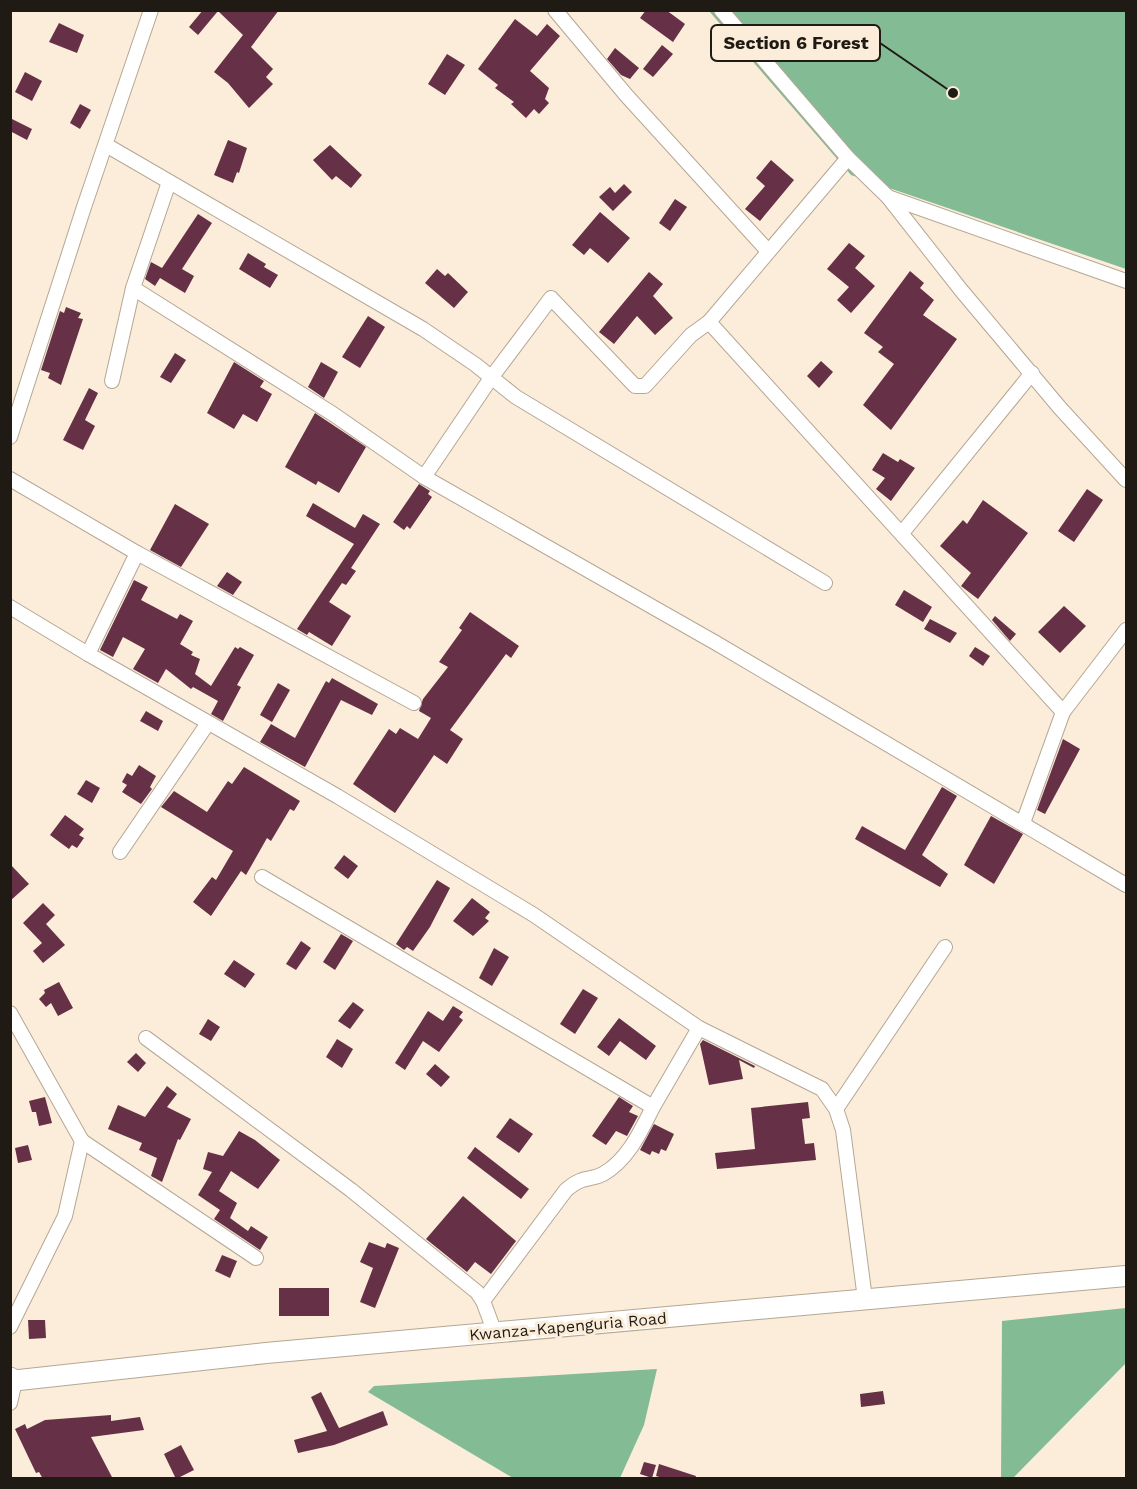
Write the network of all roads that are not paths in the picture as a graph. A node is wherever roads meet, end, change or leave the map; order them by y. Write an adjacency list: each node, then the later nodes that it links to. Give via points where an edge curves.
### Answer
1 (151, 10): 4 (street)
2 (555, 10): 8 (street, via 626,95)
3 (721, 10): 5 (street)
4 (106, 145): 6 (street); 15 (street)
5 (848, 158): 7 (street); 8 (street)
6 (168, 182): 10 (street); 13 (street, via 423,329)
7 (888, 197): 9 (street); 12 (street, via 961,291)
8 (767, 250): 11 (street)
9 (1126, 281)
10 (133, 288): 14 (street); 16 (street)
11 (710, 322): 13 (street, via 691,335 640,387 634,386 551,298); 19 (street)
12 (1032, 373): 18 (street); 19 (street)
13 (491, 378): 16 (street); 21 (street, via 516,397)
14 (112, 381)
15 (10, 437)
16 (424, 477): 28 (street)
17 (10, 479): 20 (street)
18 (1126, 480)
19 (902, 533): 26 (street)
20 (137, 553): 24 (street); 25 (street)
21 (825, 583)
22 (10, 607): 24 (street)
23 (1126, 630): 26 (street)
24 (88, 654): 27 (street)
25 (414, 703)
26 (1063, 712): 28 (street)
27 (208, 723): 29 (street); 34 (street, via 534,915)
28 (1023, 823): 31 (street)
29 (120, 852)
30 (262, 877): 36 (street)
31 (1126, 885)
32 (945, 947): 37 (street)
33 (10, 1013): 38 (street)
34 (699, 1028): 36 (street); 37 (street, via 822,1089)
35 (146, 1038): 42 (street, via 351,1190)
36 (653, 1107): 42 (street, via 637,1141 614,1166 602,1175 579,1179 566,1190)
37 (836, 1109): 41 (street, via 843,1130)
38 (82, 1141): 39 (street); 43 (street, via 65,1216)
39 (256, 1258)
40 (1126, 1276): 41 (street, Kwanza-Kapenguria Road)
41 (865, 1299): 44 (street, Kwanza-Kapenguria Road)
42 (483, 1301): 44 (street)
43 (10, 1327)
44 (495, 1333): 45 (street, Kwanza-Kapenguria Road)
45 (12, 1378): 46 (street)
46 (10, 1403)

